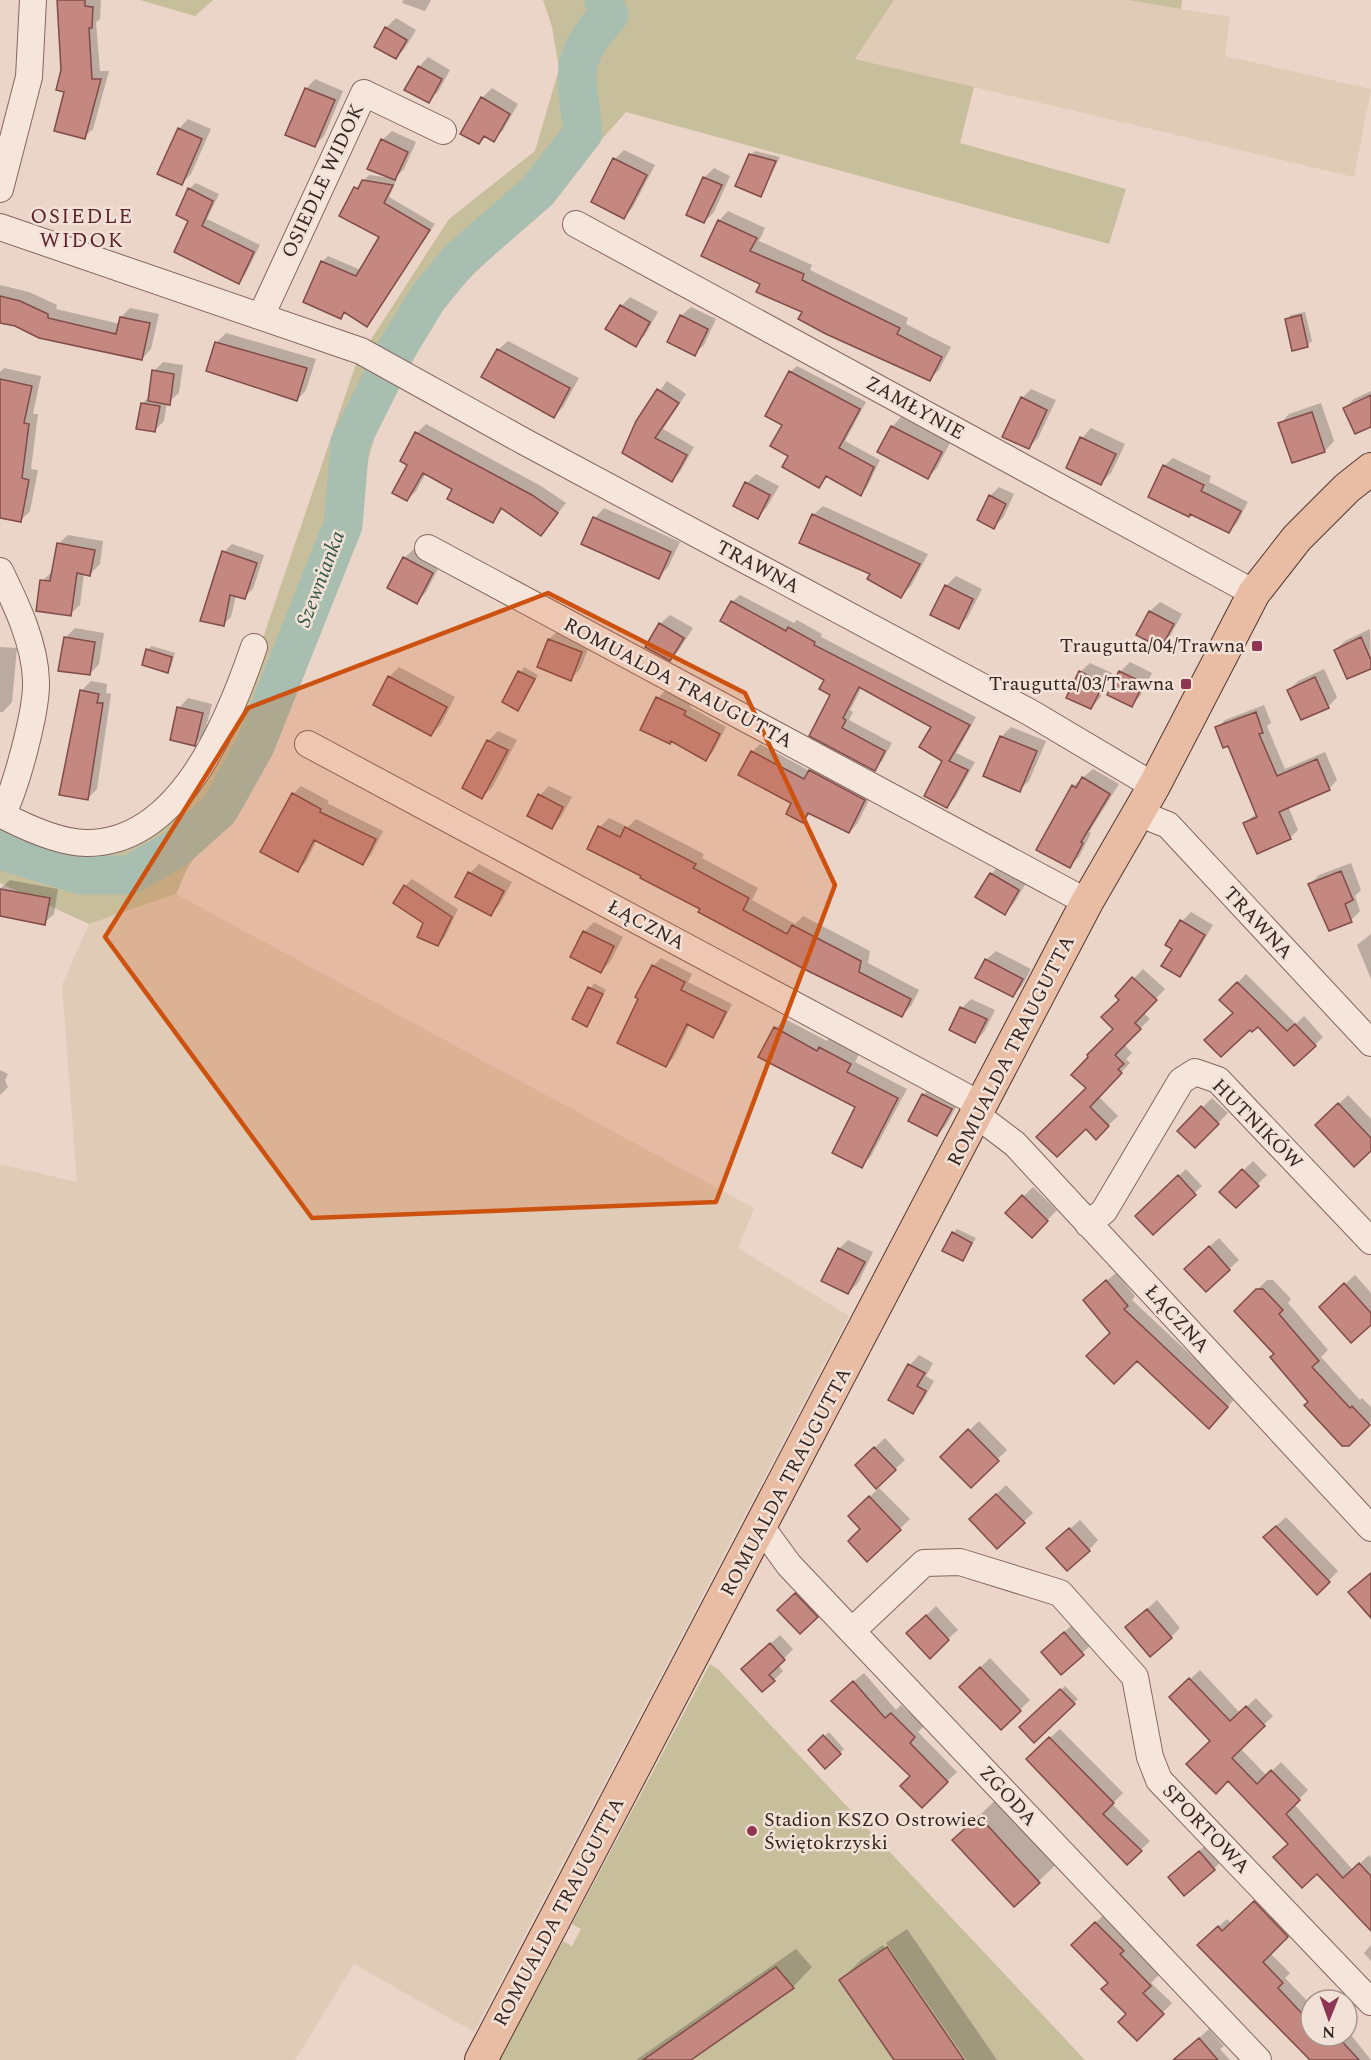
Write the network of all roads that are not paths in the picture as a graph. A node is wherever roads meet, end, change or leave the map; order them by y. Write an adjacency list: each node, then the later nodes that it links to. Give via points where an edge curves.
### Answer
1 (33, 0): 3 (street, via 29,77)
2 (443, 131): 6 (street, OSIEDLE WIDOK, via 364,93)
3 (0, 189)
4 (576, 224): 10 (street, ZAMŁYNIE)
5 (0, 226): 6 (street)
6 (261, 316): 13 (street, TRAWNA, via 361,351 1031,713)
7 (1371, 469): 10 (main road, ROMUALDA TRAUGUTTA, via 1297,538)
8 (428, 548): 16 (street, ROMUALDA TRAUGUTTA)
9 (0, 571): 15 (street, via 18,610 36,681 29,729 11,798)
10 (1254, 593): 13 (main road, ROMUALDA TRAUGUTTA)
11 (254, 647): 15 (street, via 224,723 185,788 138,830 115,840 85,843 34,830)
12 (308, 744): 18 (street, ŁĄCZNA)
13 (1154, 786): 14 (main road, ROMUALDA TRAUGUTTA)
14 (1138, 813): 16 (main road, ROMUALDA TRAUGUTTA); 17 (street, TRAWNA, via 1167,825)
15 (1, 814)
16 (1087, 902): 18 (main road, ROMUALDA TRAUGUTTA)
17 (1371, 1043)
18 (980, 1111): 19 (street, ŁĄCZNA); 21 (main road, ROMUALDA TRAUGUTTA)
19 (1088, 1224): 20 (street, HUTNIKÓW, via 1104,1211 1181,1081 1195,1072 1218,1080); 22 (street, ŁĄCZNA)
20 (1371, 1241)
21 (762, 1527): 23 (street, ZGODA, via 789,1565); 25 (main road, ROMUALDA TRAUGUTTA)
22 (1371, 1528)
23 (852, 1631): 24 (street, SPORTOWA, via 924,1563 960,1562 1060,1593 1135,1677 1150,1757 1159,1780); 26 (street, ZGODA)
24 (1371, 2002)
25 (481, 2060)
26 (1258, 2060)

